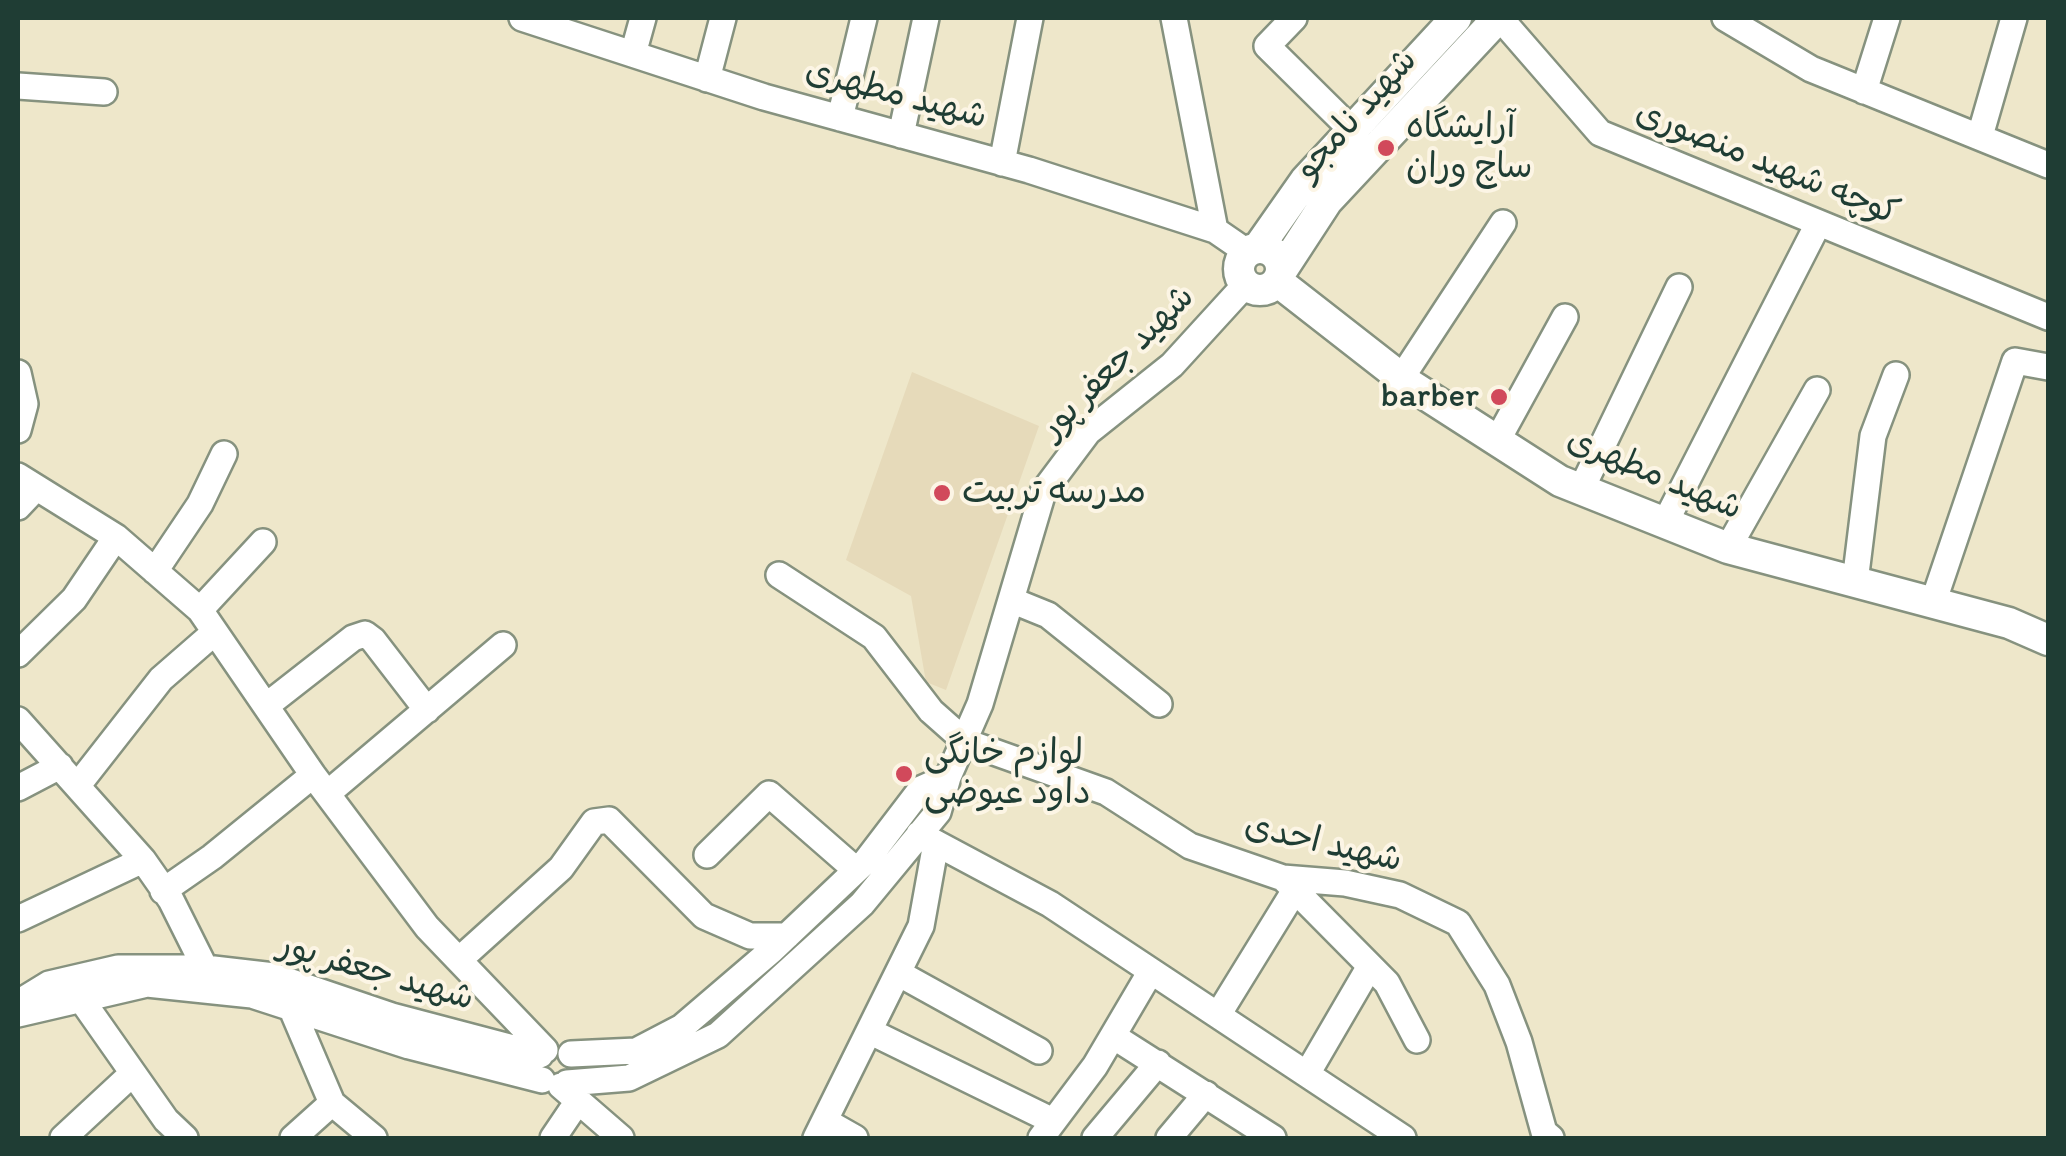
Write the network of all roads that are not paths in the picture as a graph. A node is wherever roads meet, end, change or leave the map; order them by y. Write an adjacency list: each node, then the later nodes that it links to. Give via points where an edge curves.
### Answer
1 (522, 18): 14 (street, شهید مطهری)
2 (643, 18): 14 (street)
3 (723, 18): 15 (street)
4 (864, 18): 19 (street)
5 (926, 18): 21 (street)
6 (1030, 18): 23 (street)
7 (1174, 18): 27 (street)
8 (1294, 18): 20 (street, via 1267,46)
9 (1456, 18): 20 (main road, شهید نامجو)
10 (1499, 18): 26 (street, کوچه شهید منصوری, via 1600,133); 29 (main road, شهید نامجو, via 1328,201)
11 (1725, 18): 17 (street, via 1810,70)
12 (1887, 18): 17 (street)
13 (2014, 18): 22 (street)
14 (633, 54): 15 (street, شهید مطهری)
15 (708, 79): 19 (street, شهید مطهری)
16 (18, 86): 18 (street)
17 (1864, 91): 22 (street)
18 (104, 92)
19 (840, 118): 21 (street, شهید مطهری)
20 (1352, 130): 28 (main road, شهید نامجو)
21 (901, 135): 23 (street, شهید مطهری)
22 (1980, 136): 24 (street)
23 (1002, 163): 27 (street, شهید مطهری)
24 (2048, 165)
25 (1503, 223): 37 (street)
26 (1818, 224): 33 (street, کوچه شهید منصوری); 45 (street)
27 (1214, 230): 28 (street, شهید مطهری)
28 (1253, 250): 29 (main road, via 1279,258); 30 (main road, via 1240,262)
29 (1280, 276): 30 (main road, via 1268,289); 37 (main road, شهید مطهری)
30 (1246, 284): 52 (street, شهید جعفر پور, via 1172,365 1076,447 1043,492)
31 (1679, 286): 43 (street)
32 (1565, 317): 40 (street)
33 (2048, 317)
34 (2048, 366): 53 (street, via 2015,361)
35 (18, 373): 39 (street, via 24,404)
36 (1896, 375): 51 (street, via 1873,436)
37 (1402, 377): 40 (main road, شهید مطهری)
38 (1817, 390): 48 (street)
39 (18, 430)
40 (1496, 440): 43 (main road, شهید مطهری)
41 (224, 454): 49 (street)
42 (27, 482): 44 (street); 46 (street)
43 (1581, 490): 45 (main road, شهید مطهری)
44 (18, 507)
45 (1666, 523): 48 (main road, شهید مطهری)
46 (116, 537): 49 (street); 58 (street, via 74,599)
47 (263, 542): 54 (street)
48 (1728, 548): 51 (main road, شهید مطهری)
49 (155, 571): 54 (street)
50 (779, 575): 63 (street, via 874,637 931,712)
51 (1855, 582): 53 (main road, شهید مطهری)
52 (1011, 600): 59 (street, via 1048,614); 63 (street, شهید جعفر پور)
53 (1933, 603): 56 (main road, شهید مطهری)
54 (200, 610): 55 (street)
55 (215, 632): 60 (street); 64 (street)
56 (2048, 640)
57 (503, 645): 61 (street)
58 (18, 654)
59 (1159, 704)
60 (266, 706): 61 (street, via 365,634); 66 (street)
61 (427, 710): 66 (street)
62 (18, 720): 64 (street)
63 (966, 742): 65 (street, شهید جعفر پور); 72 (street, شهید احدی, via 1106,792 1190,846)
64 (69, 775): 67 (street); 70 (street)
65 (948, 777): 68 (street, شهید جعفر پور); 71 (street, شهید جعفر پور, via 921,788)
66 (321, 784): 73 (street); 76 (street)
67 (18, 788)
68 (927, 839): 79 (street, via 1050,904); 80 (street, via 920,926); 90 (street, شهید جعفر پور, via 718,1035 629,1078)
69 (707, 855): 71 (street, via 770,794)
70 (144, 860): 73 (street); 74 (street)
71 (856, 870): 75 (street, شهید جعفر پور)
72 (1289, 884): 77 (street); 84 (street); 97 (street, شهید احدی, via 1345,883 1400,896 1458,923 1497,984)
73 (163, 891): 78 (street)
74 (18, 919)
75 (787, 936): 76 (street, via 750,936 704,916 609,820 594,822 561,868); 90 (street, شهید جعفر پور, via 682,1027 636,1051)
76 (458, 960): 90 (street)
77 (1370, 966): 87 (street, via 1387,983); 92 (street)
78 (204, 968): 81 (street, شهید جعفر پور, via 118,968 49,984); 90 (street, شهید جعفر پور, via 274,976)
79 (1151, 971): 84 (street); 86 (street)
80 (898, 973): 85 (street); 88 (street)
81 (20, 999): 82 (street, شهید جعفر پور)
82 (81, 999): 83 (street, شهید جعفر پور, via 147,984 252,994); 91 (street)
83 (291, 1007): 90 (street, شهید جعفر پور, via 409,1046); 94 (street)
84 (1218, 1015): 92 (street)
85 (869, 1031): 95 (street); 96 (street)
86 (1113, 1036): 89 (street); 96 (street)
87 (1417, 1040)
88 (1039, 1051)
89 (1158, 1063): 93 (street); 105 (street)
90 (558, 1073): 102 (street); 103 (street)
91 (132, 1074): 98 (street); 99 (street)
92 (1307, 1074): 108 (street)
93 (1206, 1094): 106 (street); 107 (street)
94 (332, 1102): 100 (street); 101 (street)
95 (820, 1130): 104 (street)
96 (1047, 1130)
97 (1545, 1136)
98 (67, 1138)
99 (184, 1138)
100 (293, 1138)
101 (374, 1138)
102 (553, 1138)
103 (622, 1138)
104 (855, 1138)
105 (1095, 1138)
106 (1169, 1138)
107 (1273, 1138)
108 (1404, 1138)

